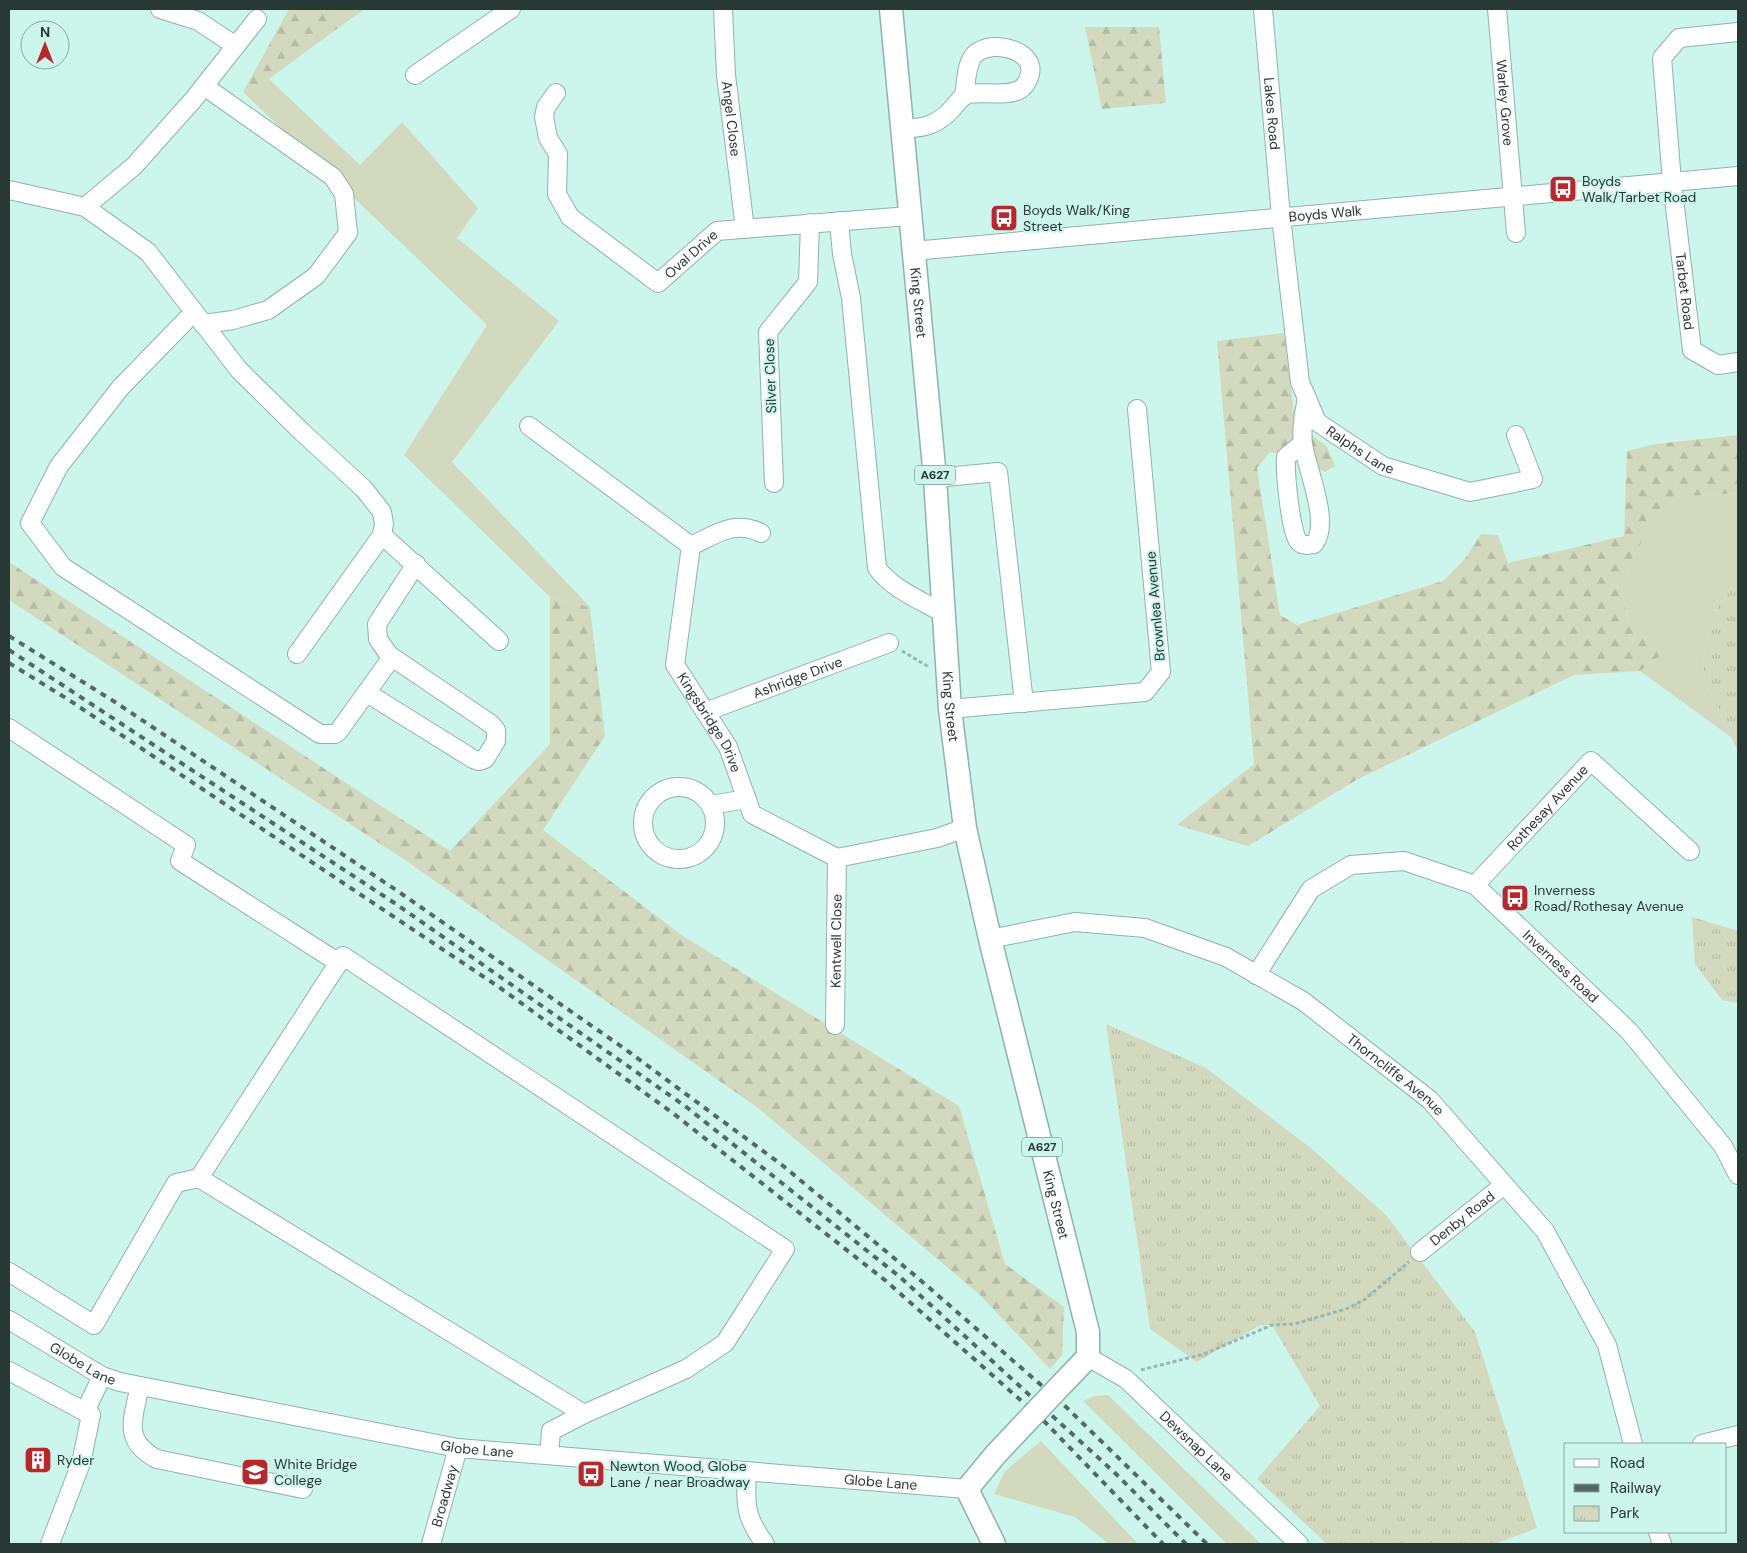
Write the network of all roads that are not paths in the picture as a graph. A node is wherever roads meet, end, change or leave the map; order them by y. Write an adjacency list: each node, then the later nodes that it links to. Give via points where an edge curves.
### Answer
1 (160, 9): 9 (street, via 198,21)
2 (511, 9): 10 (street)
3 (724, 9): 24 (street, Angel Close, via 726,75)
4 (892, 9): 14 (main road, King Street / A627)
5 (1264, 9): 21 (street, Lakes Road)
6 (1497, 9): 18 (street, Warley Grove)
7 (257, 19): 9 (street)
8 (1738, 32): 16 (street, via 1679,38 1662,58)
9 (236, 46): 11 (street)
10 (415, 75)
11 (204, 86): 19 (street, via 134,166); 27 (street, via 333,177 344,194 348,233 316,276 268,310 233,320)
12 (556, 93): 24 (street, Oval Drive, via 546,107 544,117 548,138 558,154 557,194 570,216 658,283 717,232)
13 (964, 96): 14 (street, via 933,124)
14 (902, 128): 20 (main road, King Street / A627)
15 (1738, 176): 16 (street, Boyds Walk)
16 (1672, 182): 18 (street, Boyds Walk); 28 (street, Tarbet Road, via 1692,350 1718,365)
17 (9, 190): 19 (street)
18 (1513, 196): 21 (street, Boyds Walk); 25 (street, Warley Grove)
19 (85, 207): 27 (street, via 148,252)
20 (909, 216): 22 (street, Oval Drive); 26 (main road, King Street / A627)
21 (1282, 217): 26 (street, Boyds Walk); 29 (street, Ralphs Lane, via 1300,382)
22 (839, 221): 23 (street, Oval Drive); 40 (street, via 851,298 877,568 882,576)
23 (810, 223): 24 (street, Oval Drive); 35 (street, Silver Close, via 808,282 768,332)
24 (744, 229)
25 (1516, 234)
26 (912, 251): 34 (main road, King Street / A627)
27 (198, 318): 37 (street, via 239,370 364,489 382,512); 45 (street, via 121,387 59,466 30,523 63,567 320,734 338,732)
28 (1738, 362)
29 (1307, 398): 32 (street, Ralphs Lane, via 1317,422 1383,466 1470,492 1533,479); 33 (street)
30 (1137, 409): 46 (street, Brownlea Avenue, via 1161,672 1145,692)
31 (529, 426): 38 (street)
32 (1516, 435)
33 (1303, 443): 33 (street, via 1317,502 1320,537 1314,544 1305,545 1294,533 1285,472 1286,457)
34 (935, 478): 40 (main road, King Street / A627); 46 (street, via 998,472)
35 (774, 483)
36 (761, 533): 38 (street, via 741,526)
37 (382, 535): 39 (street); 43 (street)
38 (691, 546): 48 (street, Kingsbridge Drive, via 675,665)
39 (416, 564): 41 (street); 44 (street, via 377,624 382,647)
40 (945, 614): 47 (main road, King Street / A627)
41 (499, 641)
42 (889, 643): 48 (street, Ashridge Drive)
43 (297, 654)
44 (392, 657): 45 (street); 45 (street, via 496,730 496,741 486,759 473,759)
45 (367, 693)
46 (1024, 703): 47 (street, Brownlea Avenue)
47 (950, 709): 52 (main road, King Street / A627)
48 (705, 712): 50 (street, Kingsbridge Drive, via 728,747)
49 (9, 728): 57 (street, via 186,845 180,861)
50 (747, 799): 51 (street); 54 (street, Kingsbridge Drive, via 752,814)
51 (710, 805): 51 (street, via 715,823 713,836 706,848 696,855 675,860 663,856 644,837 642,824 646,807 666,789 691,789)
52 (965, 828): 54 (street, via 937,838); 56 (main road, King Street / A627)
53 (1690, 851): 55 (street, Rothesay Avenue, via 1591,761)
54 (837, 858): 59 (street, Kentwell Close)
55 (1474, 885): 58 (street, Inverness Road, via 1404,861 1351,865 1310,889); 60 (street, Inverness Road, via 1629,1031 1723,1146)
56 (990, 939): 58 (street, Thorncliffe Avenue, via 1075,922 1145,928 1226,957); 66 (main road, King Street / A627, via 1088,1332)
57 (339, 963): 61 (street); 71 (street, via 343,956 785,1250 725,1343 686,1369)
58 (1256, 974): 62 (street, Thorncliffe Avenue, via 1303,1001 1430,1100)
59 (835, 1026)
60 (1738, 1175)
61 (199, 1178): 64 (street, via 176,1183 94,1325); 71 (street)
62 (1504, 1185): 63 (street, Denby Road); 73 (street, Thorncliffe Avenue, via 1545,1231 1607,1345)
63 (1420, 1252)
64 (9, 1272)
65 (9, 1320): 68 (street, Globe Lane)
66 (1088, 1357): 79 (main road, bridge); 84 (street, Dewsnap Lane, via 1126,1379)
67 (9, 1371): 70 (street)
68 (102, 1376): 69 (street, Globe Lane); 70 (street)
69 (140, 1386): 75 (street, Globe Lane); 78 (street, via 132,1425 133,1436 146,1453 157,1459)
70 (85, 1412): 80 (street, via 92,1415 81,1463)
71 (584, 1414): 76 (street, via 551,1431)
72 (1738, 1434): 74 (street)
73 (1633, 1443)
74 (1706, 1443)
75 (458, 1448): 76 (street, Globe Lane); 81 (street, Broadway)
76 (549, 1455): 77 (street, Globe Lane)
77 (748, 1471): 79 (street, Globe Lane); 82 (street, via 745,1504 755,1531)
78 (303, 1489)
79 (967, 1489): 83 (main road)
80 (50, 1544)
81 (431, 1544)
82 (765, 1544)
83 (994, 1544)
84 (1299, 1544)

